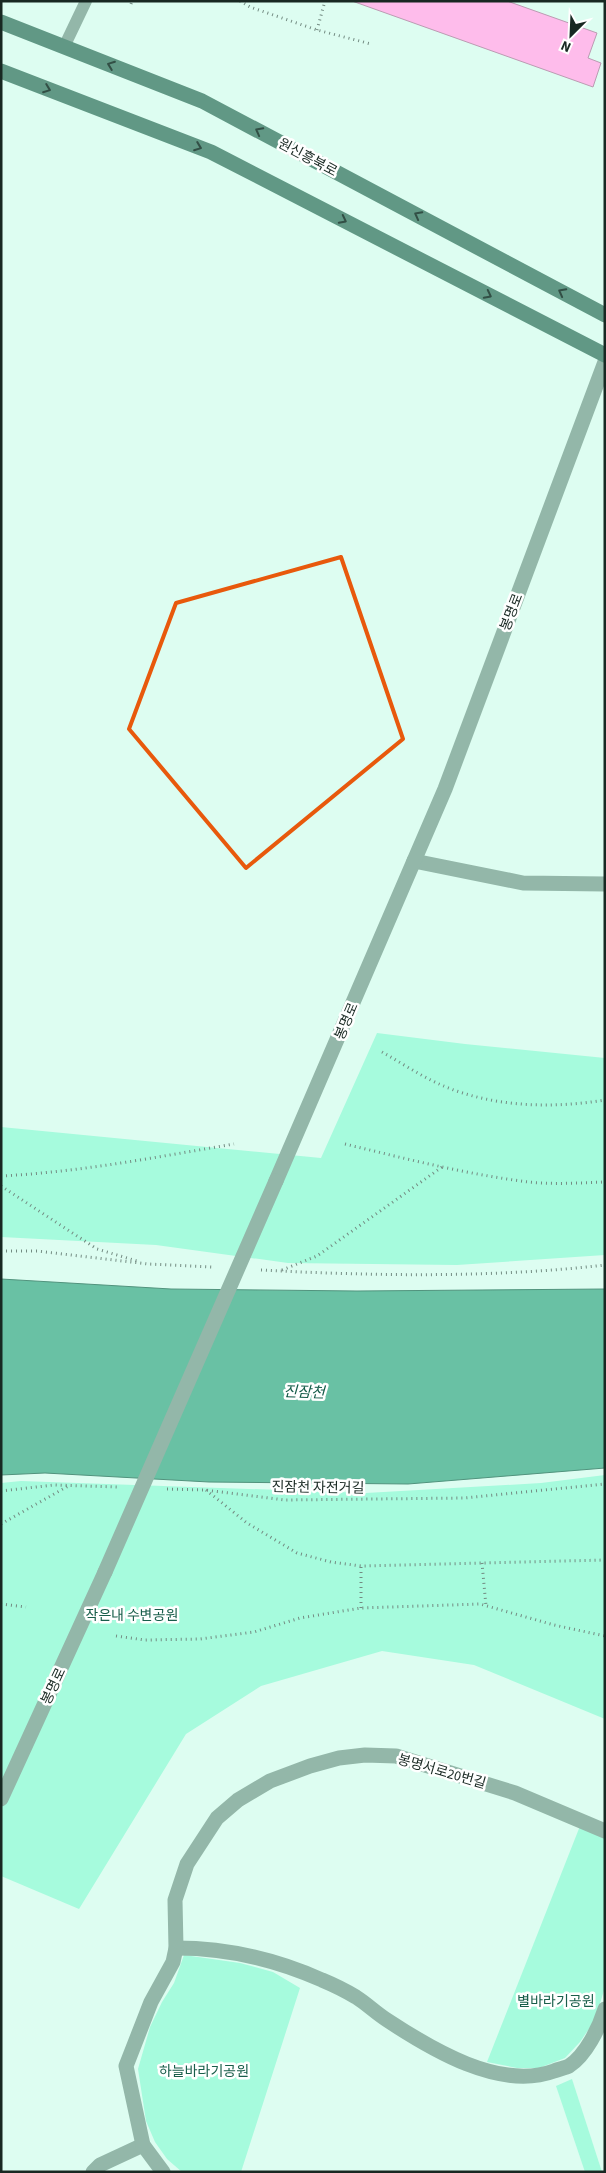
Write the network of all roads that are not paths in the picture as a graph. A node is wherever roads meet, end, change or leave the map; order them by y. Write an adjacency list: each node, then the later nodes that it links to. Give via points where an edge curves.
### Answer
1 (86, 1): 3 (lane)
2 (1, 22): 3 (street, 원신흥북로)
3 (64, 47): 5 (street, 원신흥북로, one-way to 3, via 202,101)
4 (1, 71): 6 (street, one-way to 6, via 212,152)
5 (605, 315)
6 (605, 355)
7 (605, 362): 8 (street, 봉명로, via 445,789)
8 (414, 861): 9 (street, via 523,883); 10 (street, 봉명로, bridge, via 105,1572)
9 (605, 884)
10 (1, 1799)
11 (605, 1831): 12 (street, 봉명서로20번길, via 515,1793 396,1756 339,1758 270,1781 238,1800 217,1818 187,1864 175,1900)
12 (176, 1948): 13 (street, via 226,1950 292,1968 356,1997 386,2019 447,2054 480,2069 515,2077 543,2075 569,2066 586,2047); 14 (street, 봉명서로20번길, via 173,1962 151,2002 126,2066)
13 (605, 2009)
14 (143, 2145): 15 (street, via 100,2165); 16 (street, 봉명서로20번길)
15 (93, 2172)
16 (163, 2172)

